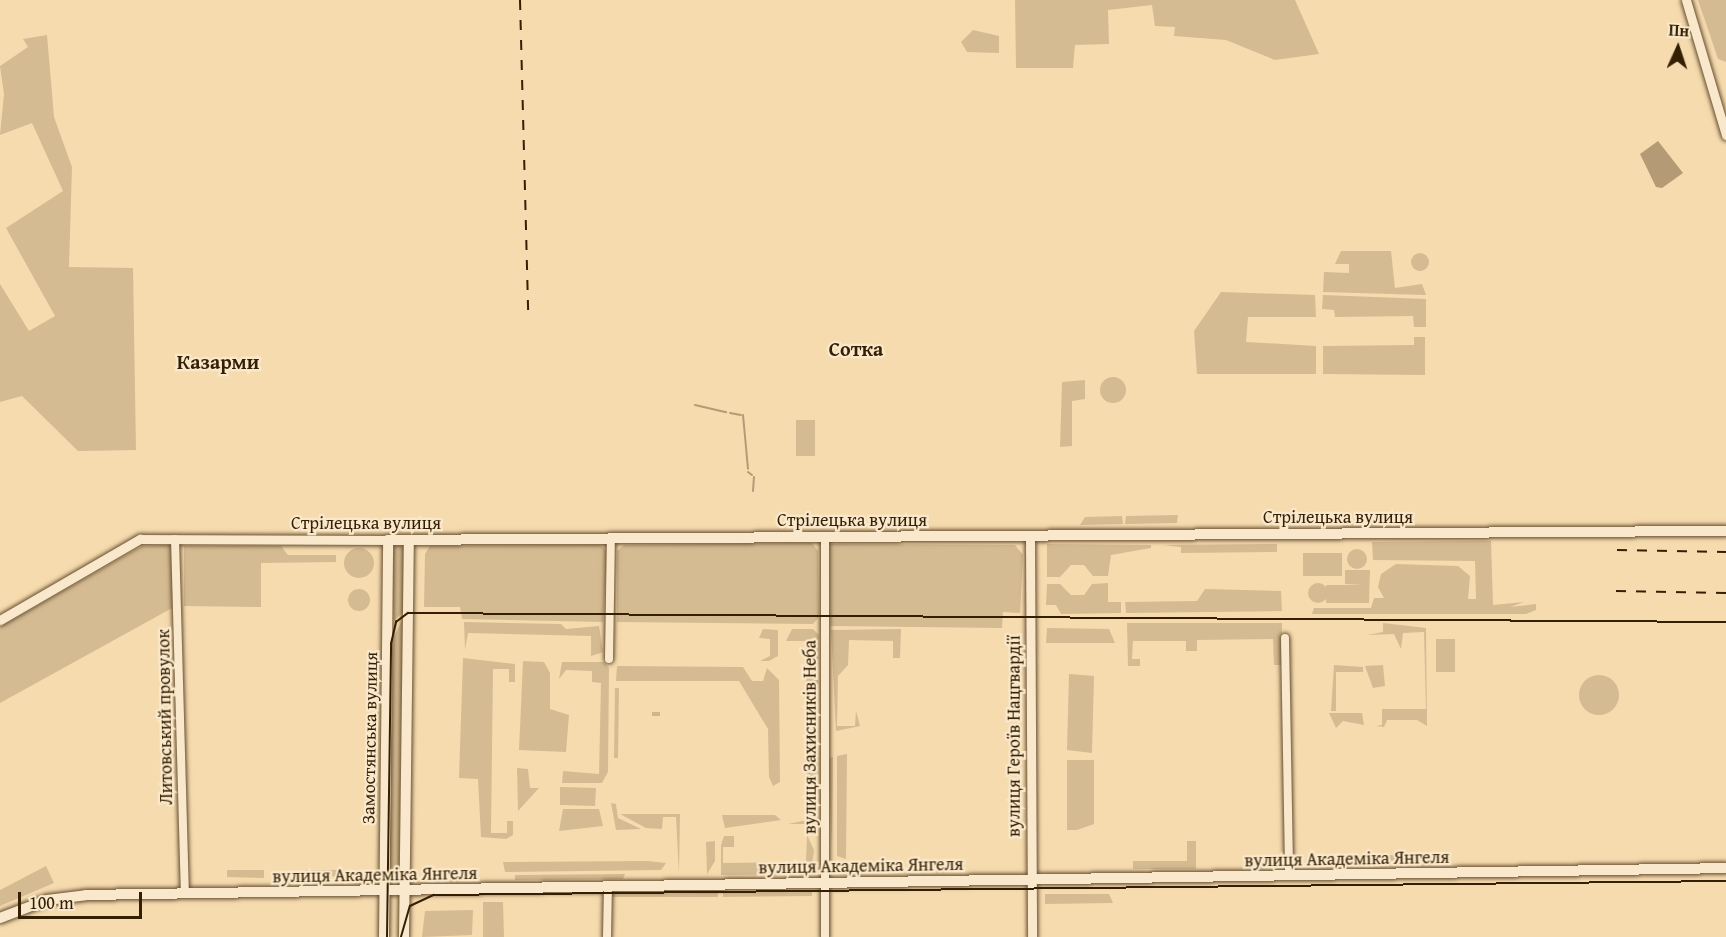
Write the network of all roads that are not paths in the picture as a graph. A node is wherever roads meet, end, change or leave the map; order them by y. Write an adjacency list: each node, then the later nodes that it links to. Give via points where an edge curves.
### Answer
1 (1686, 0): 2 (street)
2 (1726, 135)
3 (1726, 531): 4 (main road, Стрілецька вулиця)
4 (1030, 536): 5 (main road, Стрілецька вулиця); 15 (street, вулиця Героїв Нацгвардії)
5 (825, 537): 6 (main road, Стрілецька вулиця); 16 (street, вулиця Захисників Неба)
6 (610, 538): 9 (main road, Стрілецька вулиця); 12 (street)
7 (175, 539): 8 (street, Стрілецька вулиця); 10 (street, Стрілецька вулиця, via 140,539); 20 (street, Литовський провулок)
8 (388, 540): 9 (main road, Стрілецька вулиця); 19 (main road, Замостянська вулиця)
9 (409, 540): 18 (main road, Замостянська вулиця)
10 (0, 620)
11 (1285, 638): 14 (street)
12 (609, 659)
13 (1726, 868): 14 (main road, вулиця Академіка Янгеля)
14 (1289, 876): 15 (main road, вулиця Академіка Янгеля)
15 (1031, 880): 16 (main road, вулиця Академіка Янгеля); 26 (street, вулиця Героїв Нацгвардії)
16 (826, 883): 17 (main road, вулиця Академіка Янгеля); 25 (street, вулиця Захисників Неба)
17 (608, 887): 18 (main road, вулиця Академіка Янгеля); 24 (street)
18 (404, 891): 19 (main road, вулиця Академіка Янгеля); 23 (main road, Замостянська вулиця)
19 (384, 893): 20 (main road, вулиця Академіка Янгеля); 22 (main road, Замостянська вулиця)
20 (185, 894): 21 (main road, вулиця Академіка Янгеля, via 61,897)
21 (0, 918)
22 (384, 937)
23 (404, 937)
24 (607, 937)
25 (825, 937)
26 (1032, 937)

